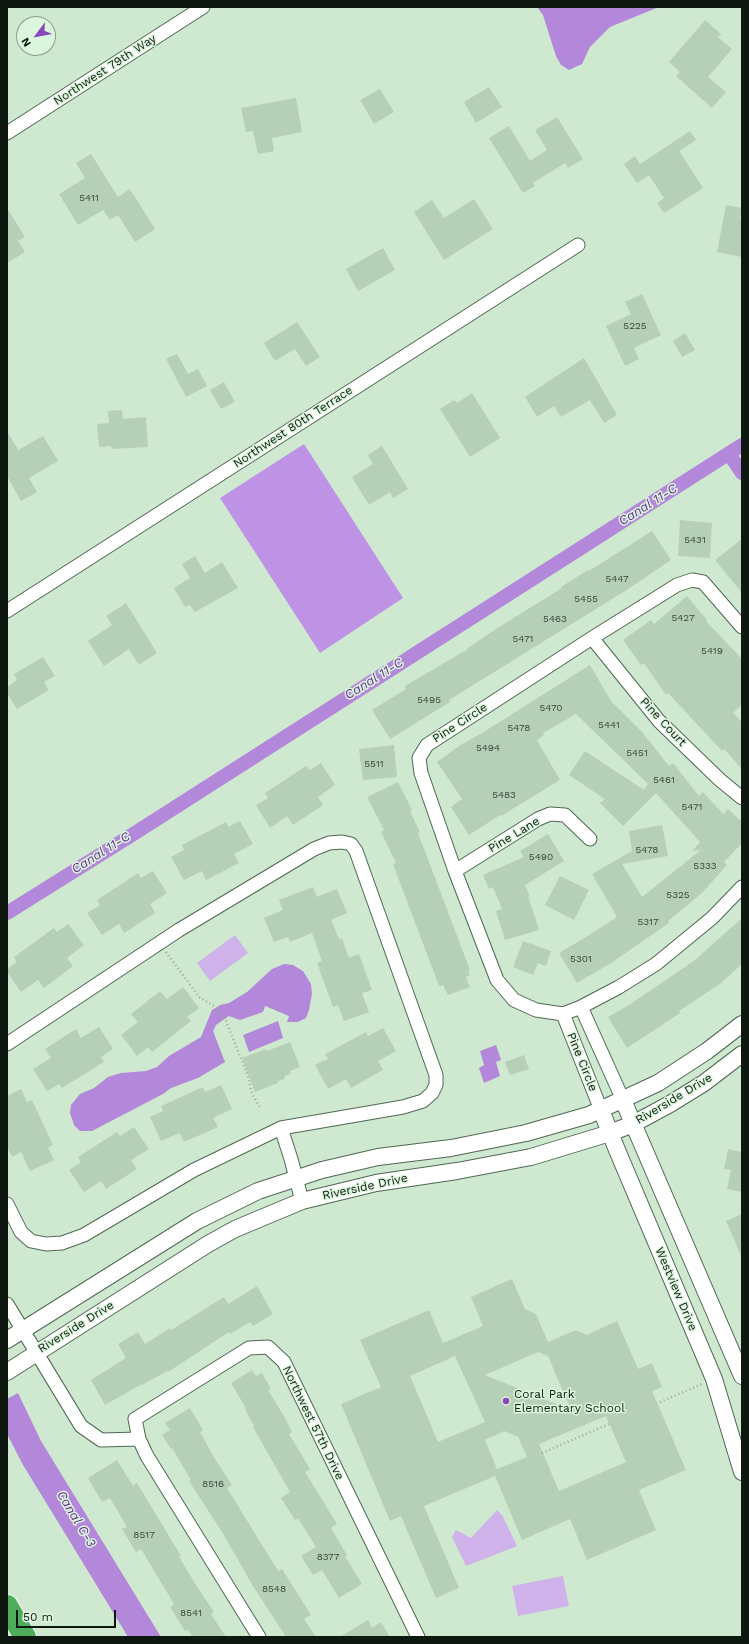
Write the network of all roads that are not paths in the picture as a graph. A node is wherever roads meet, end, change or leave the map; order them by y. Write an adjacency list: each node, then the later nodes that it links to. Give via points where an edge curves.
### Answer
1 (203, 7): 2 (street, Northwest 79th Way)
2 (7, 133)
3 (578, 245): 4 (street, Northwest 80th Terrace)
4 (7, 611)
5 (742, 627): 6 (street, Pine Circle, via 704,582 692,580 677,585)
6 (592, 638): 7 (street, Pine Court, via 660,721); 9 (street, Pine Circle, via 427,745 419,758 421,773)
7 (742, 798)
8 (590, 839): 9 (street, Pine Lane, via 565,814 550,814)
9 (455, 871): 12 (street, Pine Circle, via 497,980 514,1000 536,1010)
10 (742, 887): 11 (street, Pine Circle, via 712,918 656,964)
11 (581, 1007): 12 (street, Pine Circle); 16 (street, Pine Circle)
12 (563, 1014): 17 (street, Pine Circle)
13 (742, 1024): 16 (street, Riverside Drive, via 664,1079)
14 (7, 1044): 19 (street, via 159,943 314,849 329,843 351,844 356,851 436,1075 436,1085 423,1101 403,1107)
15 (742, 1054): 18 (street, Riverside Drive, via 704,1083)
16 (623, 1100): 17 (street, Riverside Drive); 18 (street)
17 (601, 1110): 20 (street, Westview Drive); 21 (street, Riverside Drive, via 526,1133 451,1148 378,1158 322,1170)
18 (634, 1124): 20 (street, Riverside Drive); 29 (street)
19 (281, 1128): 21 (street); 23 (street, via 194,1170 84,1236 62,1243 46,1244 31,1241 21,1232)
20 (610, 1133): 22 (street, Riverside Drive, via 531,1157 376,1183); 31 (street, Westview Drive, via 714,1379)
21 (295, 1179): 22 (street); 25 (street, Riverside Drive, via 258,1191 212,1213)
22 (302, 1201): 27 (street, Riverside Drive, via 235,1229 208,1244)
23 (7, 1204)
24 (7, 1304): 25 (street)
25 (22, 1330): 26 (street, Riverside Drive); 27 (street)
26 (7, 1340)
27 (36, 1353): 28 (street, Riverside Drive); 30 (street, via 81,1426 101,1440)
28 (7, 1372)
29 (742, 1376)
30 (139, 1439): 34 (street, Northwest 57th Drive); 35 (street, Northwest 57th Drive, via 135,1419 249,1348 268,1347 284,1362)
31 (742, 1472)
32 (7, 1606): 33 (highway)
33 (25, 1637)
34 (259, 1637)
35 (418, 1637)

